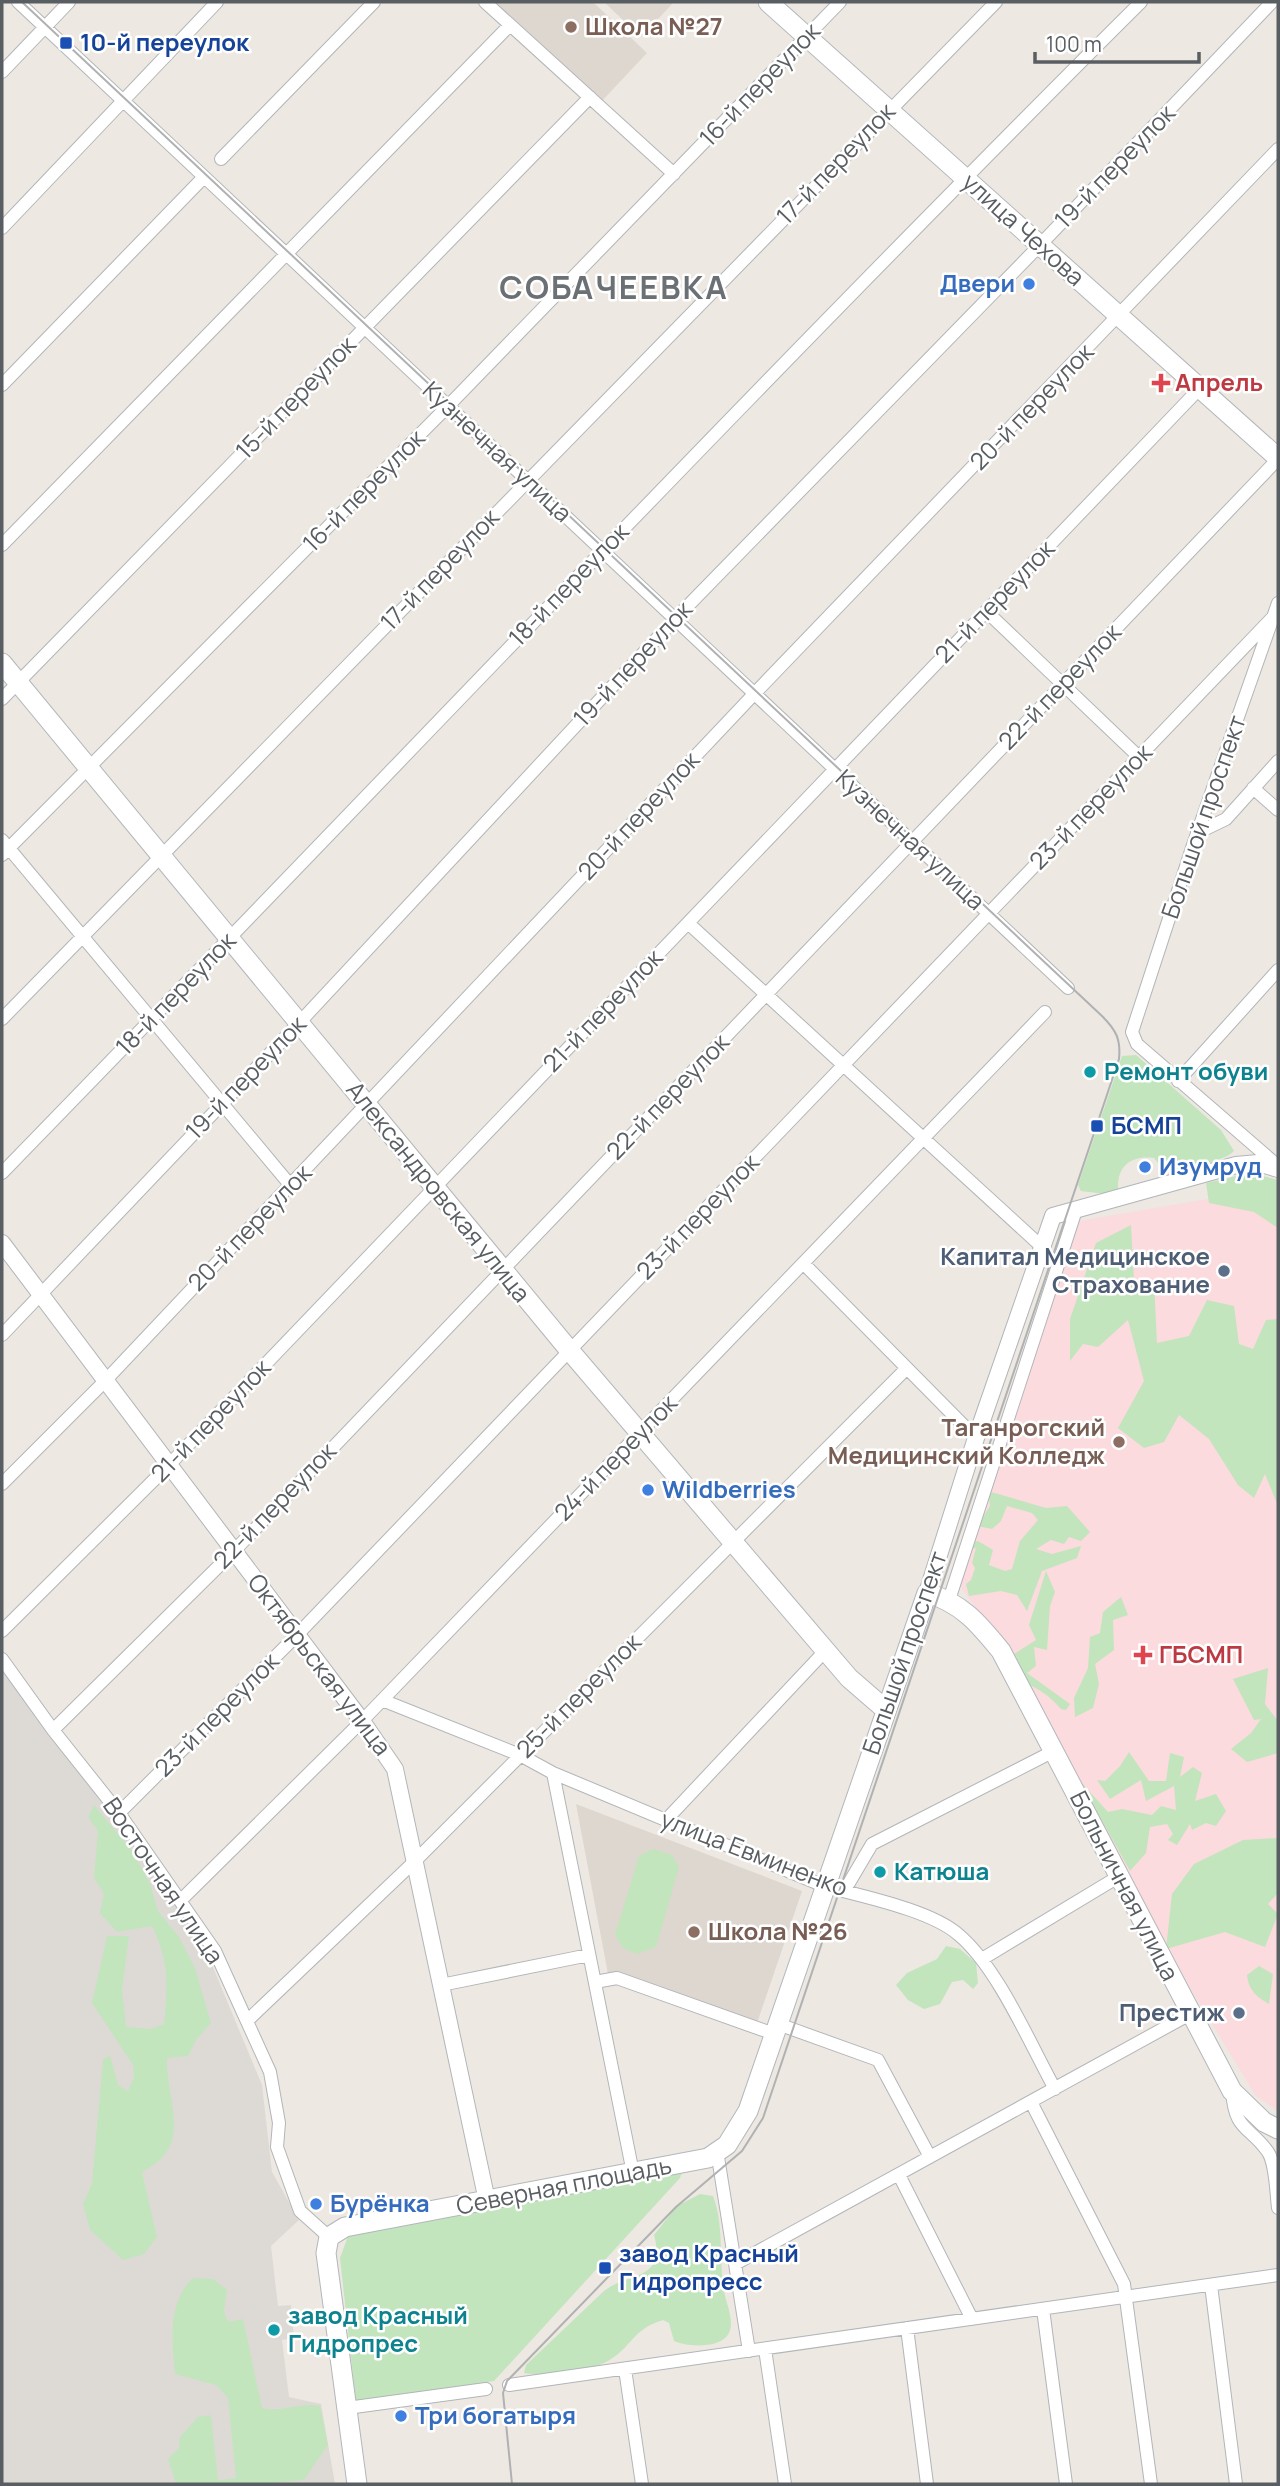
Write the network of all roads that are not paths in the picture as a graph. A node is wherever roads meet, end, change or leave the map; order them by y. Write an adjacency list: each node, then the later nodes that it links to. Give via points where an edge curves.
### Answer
1 (18, 2): 12 (street, Кузнечная улица)
2 (69, 2): 12 (street)
3 (217, 2): 16 (street)
4 (374, 2): 19 (street)
5 (485, 2): 11 (street)
6 (768, 2): 13 (main road, улица Чехова)
7 (839, 2): 13 (street, 16-й переулок)
8 (996, 2): 17 (street, 17-й переулок)
9 (1141, 2): 22 (street, 18-й переулок)
10 (1272, 2): 24 (street, 19-й переулок)
11 (510, 25): 15 (street); 25 (street)
12 (44, 27): 14 (street); 16 (street, Кузнечная улица)
13 (807, 36): 17 (main road, улица Чехова); 20 (street, 16-й переулок)
14 (2, 72)
15 (590, 97): 20 (street); 27 (street, 15-й переулок)
16 (122, 101): 21 (street, Кузнечная улица); 23 (street)
17 (888, 111): 22 (main road, улица Чехова); 32 (street, 17-й переулок)
18 (1278, 149): 26 (street, 20-й переулок)
19 (221, 159)
20 (674, 174): 30 (street, 16-й переулок)
21 (204, 177): 25 (street, Кузнечная улица); 28 (street)
22 (964, 178): 24 (main road, улица Чехова); 34 (street, 18-й переулок)
23 (2, 228)
24 (1040, 245): 26 (main road, улица Чехова); 38 (street, 19-й переулок)
25 (286, 254): 27 (street, Кузнечная улица); 33 (street)
26 (1120, 316): 29 (main road, улица Чехова); 42 (street, 20-й переулок)
27 (365, 328): 30 (street, Кузнечная улица); 40 (street, 15-й переулок)
28 (2, 385)
29 (1200, 388): 31 (main road, улица Чехова); 36 (street, 21-й переулок)
30 (448, 406): 32 (street, Кузнечная улица); 46 (street, 16-й переулок)
31 (1278, 459): 41 (street, 22-й переулок)
32 (527, 480): 34 (street, Кузнечная улица); 53 (street, 17-й переулок)
33 (2, 545)
34 (602, 550): 38 (street, Кузнечная улица); 57 (street, 18-й переулок)
35 (1278, 603): 37 (street, Большой проспект)
36 (986, 611): 41 (street); 47 (street, 21-й переулок)
37 (1273, 617): 44 (street, 23-й переулок); 50 (street, Большой проспект)
38 (675, 619): 42 (street, Кузнечная улица); 64 (street, 19-й переулок)
39 (2, 663): 40 (main road, Александровская улица)
40 (18, 682): 43 (street, 15-й переулок); 46 (main road, Александровская улица)
41 (1063, 684): 44 (street); 51 (street, 22-й переулок)
42 (755, 693): 47 (street, Кузнечная улица); 68 (street, 20-й переулок)
43 (2, 699)
44 (1139, 757): 54 (street, 23-й переулок)
45 (1278, 761): 48 (street)
46 (88, 767): 52 (street, 16-й переулок); 53 (main road, Александровская улица)
47 (835, 770): 51 (street, Кузнечная улица); 55 (street, 21-й переулок)
48 (1254, 788): 49 (street); 50 (street, via 1226,819)
49 (1278, 810)
50 (1197, 833): 66 (street, Большой проспект, via 1132,1032 1137,1044)
51 (912, 842): 54 (street, Кузнечная улица); 60 (street, 22-й переулок)
52 (4, 848): 56 (street)
53 (161, 855): 56 (street, 17-й переулок); 57 (main road, Александровская улица)
54 (989, 914): 59 (street, Кузнечная улица); 65 (street, 23-й переулок)
55 (688, 923): 60 (street); 75 (street, 21-й переулок)
56 (82, 936): 62 (street, 17-й переулок); 63 (street)
57 (230, 939): 63 (street, 18-й переулок); 64 (main road, Александровская улица)
58 (1278, 970): 66 (street)
59 (1068, 988)
60 (766, 994): 65 (street); 80 (street, 22-й переулок)
61 (1045, 1012): 70 (street, 24-й переулок)
62 (2, 1018)
63 (152, 1020): 67 (street); 73 (street, 18-й переулок)
64 (299, 1023): 67 (street, 19-й переулок); 68 (main road, Александровская улица)
65 (844, 1065): 70 (street); 83 (street, 23-й переулок)
66 (1178, 1081): 69 (street)
67 (222, 1104): 74 (street); 81 (street, 19-й переулок)
68 (368, 1105): 74 (street, 20-й переулок); 75 (main road, Александровская улица)
69 (1242, 1135): 71 (street, via 1247,1151); 72 (street)
70 (923, 1138): 78 (street); 79 (street, 24-й переулок)
71 (1236, 1165): 72 (street, Большой проспект, via 1258,1163); 76 (street, Большой проспект)
72 (1278, 1168)
73 (2, 1173)
74 (291, 1186): 85 (street, 20-й переулок)
75 (434, 1188): 80 (main road, Александровская улица); 88 (street, 21-й переулок)
76 (1076, 1210): 78 (street, Большой проспект, via 1053,1216); 93 (street, Большой проспект)
77 (2, 1243): 81 (street, Октябрьская улица)
78 (1041, 1246): 87 (street, Большой проспект)
79 (803, 1263): 84 (street); 86 (street, 24-й переулок)
80 (502, 1270): 83 (main road, Александровская улица); 91 (street, 22-й переулок)
81 (40, 1294): 82 (street, 19-й переулок); 85 (street, Октябрьская улица)
82 (2, 1335)
83 (570, 1351): 86 (main road, Александровская улица); 95 (street, 23-й переулок)
84 (907, 1368): 87 (street); 90 (street, 25-й переулок)
85 (105, 1381): 88 (street, Октябрьская улица); 89 (street, 20-й переулок)
86 (639, 1434): 90 (main road, Александровская улица); 98 (street, 24-й переулок)
87 (976, 1438): 92 (street, Большой проспект)
88 (169, 1465): 91 (street, Октябрьская улица); 94 (street, 21-й переулок)
89 (2, 1484)
90 (733, 1543): 96 (main road, Александровская улица); 103 (street, 25-й переулок)
91 (234, 1550): 95 (street, Октябрьская улица); 101 (street, 22-й переулок)
92 (927, 1593): 93 (main road, Больничная улица); 99 (main road, Большой проспект)
93 (949, 1600): 102 (main road, Больничная улица, via 973,1616 1001,1651)
94 (2, 1631)
95 (298, 1635): 100 (street, Октябрьская улица); 105 (street, 23-й переулок)
96 (825, 1651): 99 (main road, Александровская улица); 106 (street)
97 (2, 1659): 101 (street, Восточная улица)
98 (382, 1700): 100 (street, 24-й переулок); 103 (street, улица Евминенко)
99 (886, 1710): 109 (main road, Большой проспект)
100 (362, 1721): 107 (street, Октябрьская улица, via 395,1769); 110 (street, 24-й переулок)
101 (53, 1730): 105 (street, Восточная улица)
102 (1054, 1751): 108 (main road, Больничная улица); 109 (street, via 872,1844 849,1883)
103 (520, 1755): 104 (street, улица Евминенко); 107 (street, 25-й переулок)
104 (553, 1773): 106 (street, улица Евминенко); 111 (street)
105 (119, 1813): 110 (street, Восточная улица)
106 (666, 1820): 109 (street, улица Евминенко)
107 (415, 1861): 114 (street, Октябрьская улица); 116 (street, 25-й переулок)
108 (1118, 1877): 112 (street); 115 (main road, Больничная улица)
109 (832, 1888): 112 (street, улица Евминенко, via 937,1923 958,1933); 117 (main road, Большой проспект)
110 (182, 1899): 116 (street, Восточная улица, via 215,1951)
111 (589, 1955): 113 (street); 114 (street)
112 (982, 1959): 118 (street, улица Евминенко)
113 (595, 1983): 117 (street, via 617,1978); 125 (street)
114 (441, 1985): 127 (street, Октябрьская улица)
115 (1190, 2014): 118 (street); 119 (main road, Больничная улица)
116 (248, 2020): 129 (street, Восточная улица, via 270,2072 279,2123 277,2147 300,2211)
117 (776, 2029): 121 (main road, Большой проспект); 124 (street, via 878,2060)
118 (1055, 2089): 120 (street)
119 (1232, 2091): 122 (main road); 128 (street, Больничная улица, via 1240,2125 1269,2154)
120 (1031, 2102): 124 (street); 133 (street, via 1124,2284)
121 (748, 2111): 123 (main road, Северная площадь, via 741,2128)
122 (1278, 2129)
123 (718, 2151): 125 (main road, Северная площадь, via 708,2158); 130 (street)
124 (930, 2157): 126 (street)
125 (633, 2173): 127 (main road, Северная площадь)
126 (898, 2175): 130 (street); 135 (street)
127 (487, 2201): 129 (main road, Северная площадь, via 345,2227)
128 (1278, 2208)
129 (329, 2237): 142 (main road, via 326,2253)
130 (735, 2264): 138 (street)
131 (1278, 2275): 132 (street)
132 (1211, 2285): 133 (street); 149 (street)
133 (1126, 2297): 134 (street); 148 (street)
134 (1043, 2309): 135 (street); 147 (street)
135 (972, 2319): 136 (street)
136 (907, 2328): 137 (street); 146 (street)
137 (765, 2349): 138 (street); 145 (street)
138 (749, 2351): 139 (street)
139 (625, 2369): 140 (street); 144 (street)
140 (509, 2385)
141 (486, 2389): 142 (street)
142 (347, 2408): 143 (main road)
143 (357, 2484)
144 (642, 2484)
145 (785, 2484)
146 (927, 2484)
147 (1066, 2484)
148 (1151, 2484)
149 (1236, 2484)

